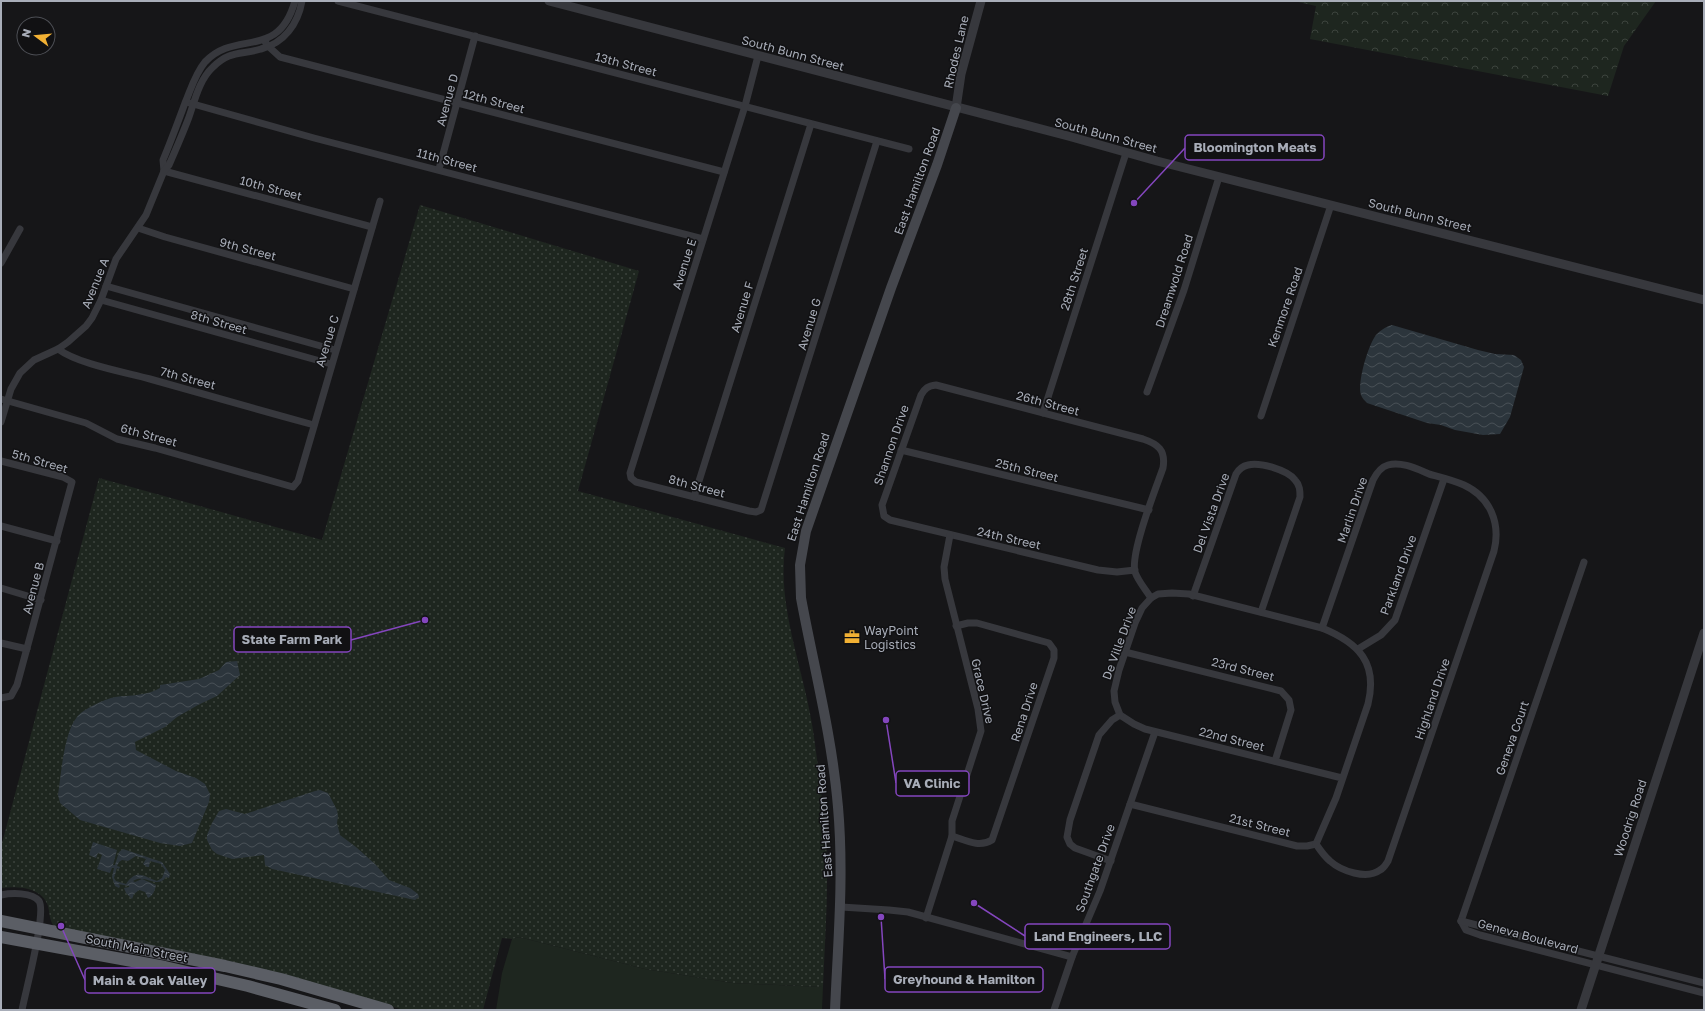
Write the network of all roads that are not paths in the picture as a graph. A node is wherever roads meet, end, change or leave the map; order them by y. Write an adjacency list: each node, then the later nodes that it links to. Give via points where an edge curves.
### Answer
1 (295, 1): 7 (street, Avenue A, via 286,23)
2 (302, 1): 7 (street, Avenue A, via 297,19 290,30 281,39)
3 (338, 1): 6 (street, 13th Street)
4 (549, 1): 8 (street, South Bunn Street)
5 (981, 1): 12 (street, Rhodes Lane, via 961,74)
6 (474, 36): 10 (street, Avenue D); 11 (street, 13th Street)
7 (266, 43): 9 (street, Avenue A, via 228,47 213,56 205,63 193,82); 10 (street, 12th Street, via 280,57)
8 (758, 56): 11 (street, Avenue E); 12 (street, South Bunn Street)
9 (190, 103): 17 (street, 11th Street, via 314,138); 18 (street, Avenue A, via 163,160)
10 (457, 103): 17 (street, Avenue D); 19 (street, 12th Street)
11 (745, 106): 13 (street, 13th Street); 19 (street, Avenue E)
12 (956, 108): 16 (street, South Bunn Street); 80 (main road, East Hamilton Road, via 824,478 801,552 801,598 828,728 834,774 840,834)
13 (811, 124): 14 (street, 13th Street); 48 (street, Avenue F)
14 (878, 141): 15 (street, 13th Street); 50 (street, Avenue G)
15 (909, 149)
16 (1126, 152): 20 (street, South Bunn Street); 38 (street, 28th Street)
17 (439, 169): 26 (street, 11th Street)
18 (164, 171): 23 (street, 10th Street); 24 (street, Avenue A)
19 (724, 172): 26 (street, Avenue E)
20 (1219, 177): 22 (street, South Bunn Street); 36 (street, Dreamwold Road, via 1184,290)
21 (380, 200): 23 (street, Avenue C)
22 (1330, 205): 31 (street, South Bunn Street); 39 (street, Kenmore Road)
23 (372, 227): 29 (street, Avenue C)
24 (138, 228): 28 (street, Avenue A, via 116,259); 29 (street, 9th Street)
25 (20, 229): 27 (street)
26 (703, 239): 44 (street, Avenue E)
27 (1, 263)
28 (106, 286): 30 (street, Avenue A); 33 (street, 8th Street)
29 (354, 289): 33 (street, Avenue C)
30 (101, 300): 32 (street, Avenue A, via 86,326); 34 (street, 8th Street)
31 (1704, 300)
32 (58, 349): 37 (street, Avenue A, via 34,360 26,367); 41 (street, 7th Street, via 104,367)
33 (335, 350): 34 (street, Avenue C)
34 (331, 364): 41 (street, Avenue C)
35 (927, 387): 38 (street, 26th Street, via 936,385); 42 (street, Shannon Drive, via 921,395)
36 (1147, 392)
37 (4, 399): 40 (street, Avenue A); 47 (street, 6th Street, via 86,424 117,439)
38 (1043, 413): 49 (street, 26th Street, via 1154,443 1163,456 1163,468)
39 (1261, 416)
40 (1, 422)
41 (314, 425): 47 (street, Avenue C, via 298,481)
42 (901, 450): 49 (street, 25th Street); 51 (street, Shannon Drive, via 882,505)
43 (1, 461): 46 (street, 5th Street, via 63,477)
44 (630, 477): 48 (street, 8th Street, via 636,482)
45 (1444, 479): 53 (street, Marlin Drive, via 1463,484 1479,494 1488,504); 64 (street, Marlin Drive, via 1398,464 1387,465 1378,472 1373,480); 68 (street, Parkland Drive, via 1395,620 1381,635)
46 (72, 482): 55 (street, Avenue B)
47 (293, 487)
48 (694, 497): 50 (street, 8th Street, via 749,512)
49 (1149, 510): 57 (street, via 1135,557)
50 (759, 512)
51 (882, 513): 54 (street, 24th Street, via 890,520)
52 (1, 526): 55 (street)
53 (1496, 527): 77 (street, Highland Drive, via 1494,550 1388,861 1376,873 1360,874 1337,866 1325,857)
54 (950, 535): 57 (street, 24th Street, via 1098,570); 63 (street, Grace Drive, via 944,567)
55 (57, 541): 61 (street, Avenue B)
56 (1584, 562): 82 (street, Geneva Court)
57 (1135, 570): 60 (street, De Ville Drive, via 1141,584)
58 (1, 588): 61 (street)
59 (1194, 596): 60 (street, via 1172,593 1158,594); 62 (street); 62 (street, Del Vista Drive, via 1236,474 1243,466 1250,464 1272,468 1284,471 1295,479 1300,497)
60 (1152, 598): 69 (street, De Ville Drive, via 1142,608)
61 (41, 600): 67 (street, Avenue B)
62 (1261, 612): 64 (street)
63 (956, 626): 76 (street, Grace Drive, via 978,709 981,731 952,821); 76 (street, Rena Drive, via 968,623 987,625 1050,643 1054,650 1054,658 992,840 986,844 979,844)
64 (1322, 628): 68 (street, via 1337,634)
65 (1704, 633): 88 (street, Woodrig Road)
66 (1, 643): 67 (street)
67 (27, 649): 70 (street, Avenue B, via 14,694 9,698)
68 (1358, 649): 74 (street, via 1369,669 1370,696)
69 (1125, 652): 71 (street, De Ville Drive, via 1114,691); 73 (street, 23rd Street, via 1281,691 1289,700 1292,710)
70 (1, 698)
71 (1120, 715): 72 (street, 22nd Street); 78 (street, via 1099,735 1070,820 1067,837 1075,848)
72 (1155, 732): 73 (street, 22nd Street); 75 (street, Southgate Drive)
73 (1275, 761): 74 (street, 22nd Street)
74 (1342, 778): 77 (street)
75 (1130, 804): 77 (street, 21st Street, via 1297,846); 78 (street, Southgate Drive)
76 (952, 836): 81 (street, Grace Drive)
77 (1316, 844)
78 (1111, 861): 87 (street, Southgate Drive)
79 (1, 895): 84 (street, via 26,895 37,899 41,907)
80 (841, 907): 81 (street, via 908,912); 98 (main road, East Hamilton Road)
81 (926, 918): 87 (street)
82 (1461, 921): 88 (street, Geneva Boulevard, via 1466,930 1472,932)
83 (1, 922): 84 (highway, South Main Street)
84 (39, 929): 86 (street); 89 (highway, South Main Street, via 158,951)
85 (1, 937): 86 (highway, South Main Street)
86 (36, 944): 92 (highway, South Main Street, via 165,967); 95 (street)
87 (1072, 957): 99 (street, Southgate Drive)
88 (1596, 961): 90 (street); 93 (street); 100 (street, Woodrig Road)
89 (251, 972): 92 (highway); 97 (highway, South Main Street)
90 (1677, 976): 91 (street); 93 (street)
91 (1704, 983)
92 (248, 986): 96 (highway, South Main Street)
93 (1674, 986): 94 (street)
94 (1704, 993)
95 (22, 1010)
96 (335, 1010)
97 (388, 1010)
98 (835, 1010)
99 (1054, 1010)
100 (1581, 1010)

